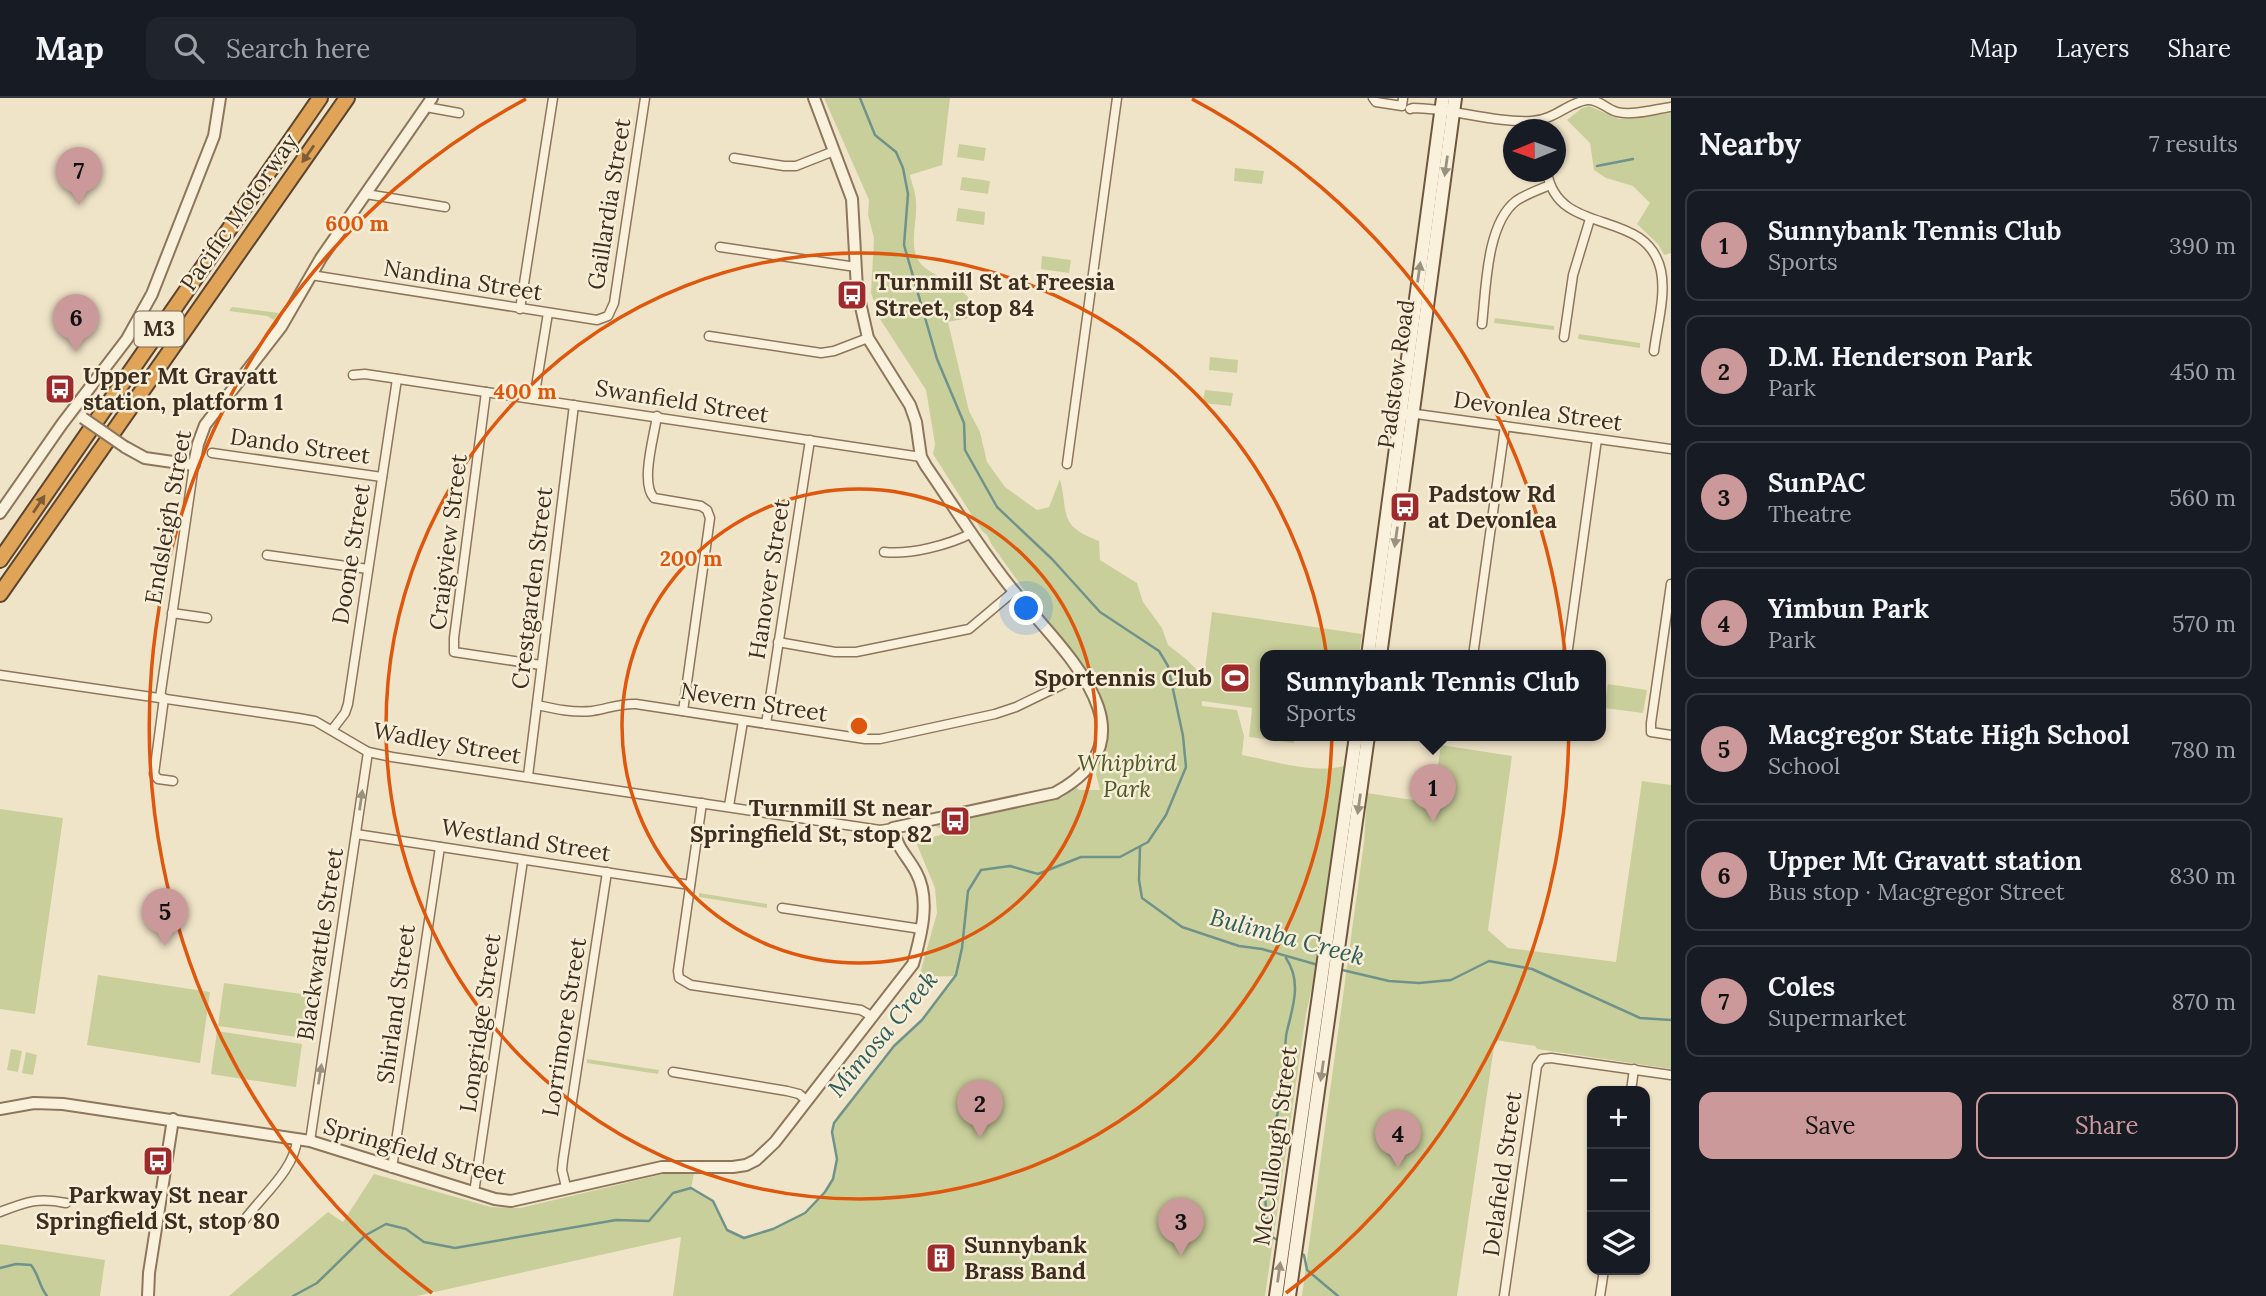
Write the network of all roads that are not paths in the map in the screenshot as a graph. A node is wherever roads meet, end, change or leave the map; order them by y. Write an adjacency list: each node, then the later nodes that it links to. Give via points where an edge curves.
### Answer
1 (320, 98): 57 (highway, Pacific Motorway / M3, one-way to 1)
2 (347, 98): 61 (highway, Pacific Motorway / M3, one-way to 61)
3 (553, 98): 28 (street)
4 (645, 98): 30 (street, Gaillardia Street, via 614,303)
5 (814, 98): 18 (street)
6 (1117, 98): 50 (street)
7 (1373, 98): 8 (street, via 1402,106)
8 (1404, 98)
9 (1455, 98): 12 (main road, Padstow Road)
10 (219, 99): 41 (street, via 214,136 152,294 127,339)
11 (429, 102): 15 (street); 22 (street, Endsleigh Street)
12 (1446, 107): 14 (street); 16 (street); 42 (main road, Padstow Road)
13 (1671, 107): 17 (street, via 1620,112 1585,100)
14 (1410, 109)
15 (459, 113)
16 (1516, 119)
17 (1551, 119)
18 (834, 151): 19 (street, via 796,166); 26 (street, via 852,199)
19 (734, 158)
20 (1549, 182): 21 (street)
21 (1550, 185): 24 (street, via 1564,205); 31 (street, via 1514,202 1498,224)
22 (366, 194): 23 (street); 27 (street, Endsleigh Street)
23 (446, 206)
24 (1590, 219): 33 (street, via 1573,275); 35 (street, via 1629,230 1656,258 1662,288)
25 (720, 247): 26 (street)
26 (856, 267): 34 (street)
27 (311, 275): 28 (street, Nandina Street); 51 (street, Endsleigh Street, via 281,327 205,425)
28 (520, 309): 29 (street, Nandina Street)
29 (548, 313): 30 (street, Nandina Street, via 597,320); 39 (street)
30 (608, 316)
31 (1482, 324)
32 (709, 336): 34 (street, via 821,353)
33 (1564, 337)
34 (868, 338): 49 (street, via 910,405)
35 (1654, 351)
36 (353, 375): 37 (street, Swanfield Street)
37 (397, 379): 38 (street, Swanfield Street); 52 (street, Doone Street)
38 (486, 392): 39 (street, Swanfield Street); 69 (street, Craigview Street, via 454,652)
39 (534, 398): 40 (street, Swanfield Street)
40 (574, 405): 43 (street, Swanfield Street); 69 (street, Crestgarden Street)
41 (72, 410): 51 (street, bridge, via 145,458); 53 (street)
42 (1406, 413): 44 (street, Devonlea Street); 65 (main road, Padstow Road); 66 (main road, Padstow Road, one-way to 66)
43 (657, 416): 46 (street, Swanfield Street); 74 (street, via 649,493 654,498 701,506 710,518)
44 (1505, 426): 45 (street, Devonlea Street); 67 (street)
45 (1597, 439): 47 (street, Devonlea Street); 68 (street)
46 (810, 440): 49 (street, Swanfield Street); 64 (street, Hanover Street)
47 (1671, 449)
48 (212, 453): 52 (street, Dando Street)
49 (921, 457): 54 (street)
50 (1067, 464)
51 (194, 465): 62 (street, Endsleigh Street)
52 (382, 477): 58 (street, Doone Street)
53 (0, 513)
54 (972, 533): 55 (street, via 944,544); 60 (street)
55 (884, 552)
56 (267, 555): 58 (street)
57 (0, 560)
58 (368, 569): 77 (street, Doone Street, via 348,704)
59 (1671, 584): 78 (street, via 1651,732)
60 (1013, 592): 64 (street, via 969,629 856,652); 71 (street)
61 (0, 594)
62 (172, 613): 63 (street); 72 (street, Endsleigh Street)
63 (206, 618)
64 (778, 642): 76 (street, Hanover Street)
65 (1369, 650)
66 (1381, 650)
67 (1474, 650)
68 (1568, 650)
69 (541, 665): 73 (street, Crestgarden Street)
70 (0, 675): 72 (street, Wadley Street)
71 (1082, 675): 76 (street, Nevern Street, via 995,714 880,739); 86 (street, via 1099,706 1101,740 1089,766 1072,784 1055,793)
72 (162, 698): 77 (street, Wadley Street, via 314,721); 83 (street, Endsleigh Street, via 154,774)
73 (537, 705): 74 (street, Nevern Street, via 576,712 624,703); 82 (street, Crestgarden Street)
74 (683, 711): 75 (street, Nevern Street)
75 (743, 721): 76 (street, Nevern Street); 85 (street)
76 (766, 724)
77 (332, 730): 81 (street, Wadley Street)
78 (1671, 735)
79 (1355, 741): 112 (main road, McCullough Street, one-way to 79)
80 (1367, 741): 113 (main road, McCullough Street, one-way to 113)
81 (368, 752): 82 (street, Wadley Street); 87 (street, Blackwattle Street, one-way to 81)
82 (528, 776): 84 (street, Wadley Street)
83 (173, 782)
84 (702, 803): 85 (street, Wadley Street); 91 (street)
85 (729, 806): 86 (street, Wadley Street, via 880,830)
86 (893, 828): 93 (street, Springfield Street, via 897,845 921,888)
87 (356, 834): 88 (street, Westland Street); 103 (street, Blackwattle Street, one-way to 87)
88 (440, 847): 89 (street, Westland Street); 104 (street, Shirland Street)
89 (523, 860): 90 (street, Westland Street); 106 (street, Longridge Street)
90 (607, 872): 91 (street, Westland Street); 105 (street, Lorrimore Street, via 563,1160)
91 (690, 885): 94 (street, via 678,971 684,982 861,1010)
92 (782, 908): 93 (street)
93 (921, 929): 94 (street, Springfield Street, via 913,964)
94 (873, 1017): 99 (street, Springfield Street)
95 (1634, 1069): 97 (street); 98 (street); 114 (street, Delafield Street, via 1551,1058 1536,1066)
96 (673, 1073): 99 (street, via 787,1091)
97 (1671, 1074)
98 (1632, 1086)
99 (806, 1100): 105 (street, Springfield Street, via 766,1152 746,1165 662,1167)
100 (0, 1109): 101 (street, Springfield Street, via 63,1104)
101 (173, 1119): 102 (street, Springfield Street); 111 (street)
102 (297, 1139): 103 (street, Springfield Street); 109 (street, via 292,1158)
103 (310, 1142): 104 (street, Springfield Street)
104 (392, 1168): 106 (street, Springfield Street)
105 (566, 1187): 106 (street, Springfield Street, via 511,1201)
106 (474, 1193)
107 (66, 1203): 108 (street, via 32,1200)
108 (0, 1212)
109 (240, 1226)
110 (1603, 1275): 115 (street)
111 (148, 1296)
112 (1276, 1296)
113 (1289, 1296)
114 (1504, 1296)
115 (1600, 1296)

